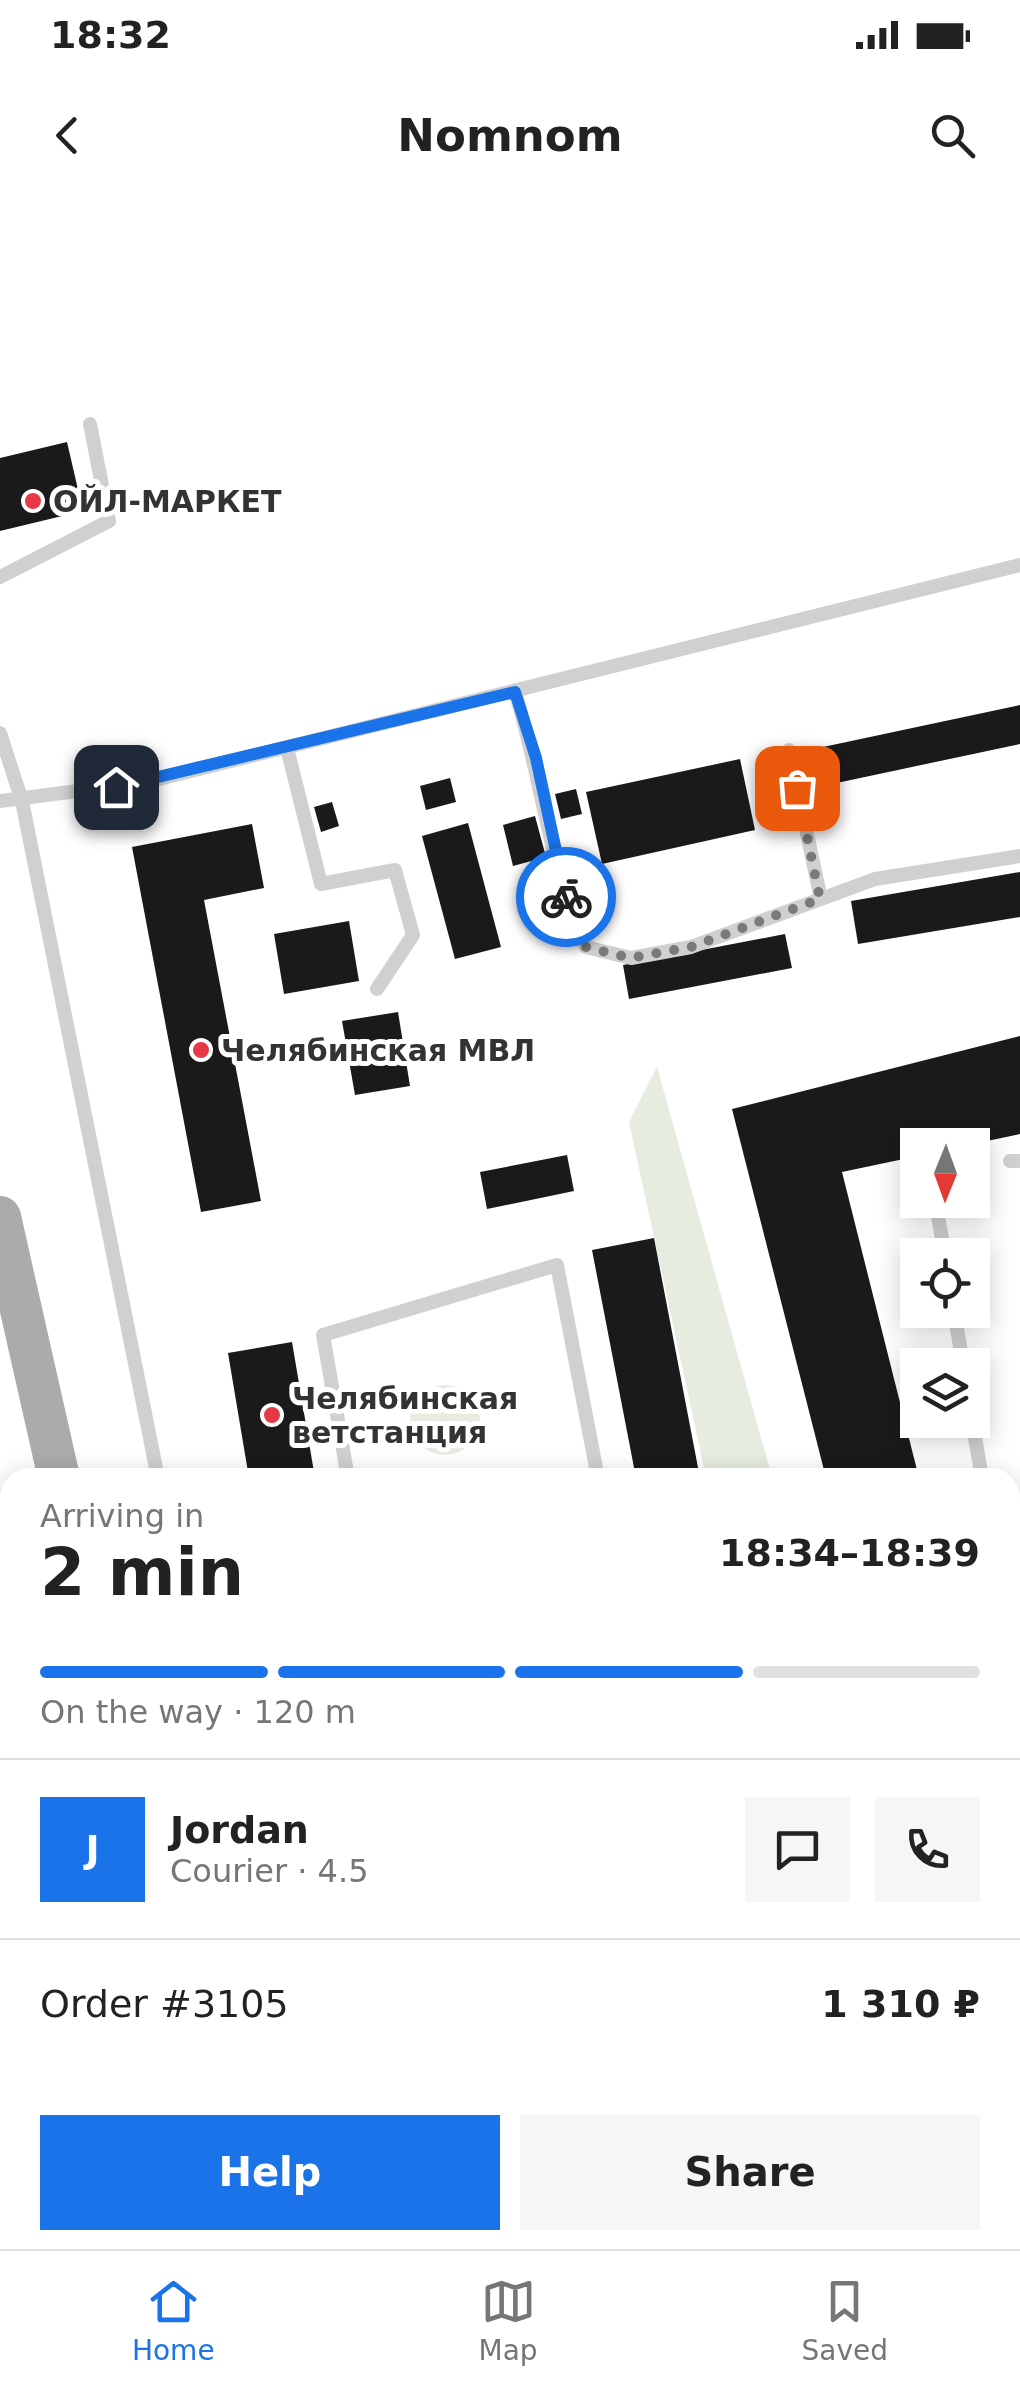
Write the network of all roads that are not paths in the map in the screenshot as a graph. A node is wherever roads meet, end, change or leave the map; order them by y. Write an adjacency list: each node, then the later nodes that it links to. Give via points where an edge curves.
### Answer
1 (90, 424): 3 (lane, via 110,521)
2 (1020, 565): 4 (lane)
3 (0, 578)
4 (515, 692): 6 (lane); 11 (lane, via 570,913 586,947 630,958 691,947)
5 (0, 733): 9 (lane)
6 (287, 748): 9 (lane, via 147,782); 12 (lane, via 321,884 395,870 413,935)
7 (789, 750): 11 (lane)
8 (0, 801): 9 (lane)
9 (22, 801): 16 (lane)
10 (1020, 856): 11 (lane, via 875,878)
11 (820, 899)
12 (377, 989)
13 (0, 1217): 15 (main road)
14 (975, 1438): 19 (lane)
15 (57, 1468)
16 (156, 1468)
17 (346, 1468): 18 (lane, via 323,1334 557,1266)
18 (596, 1468)
19 (980, 1468)

